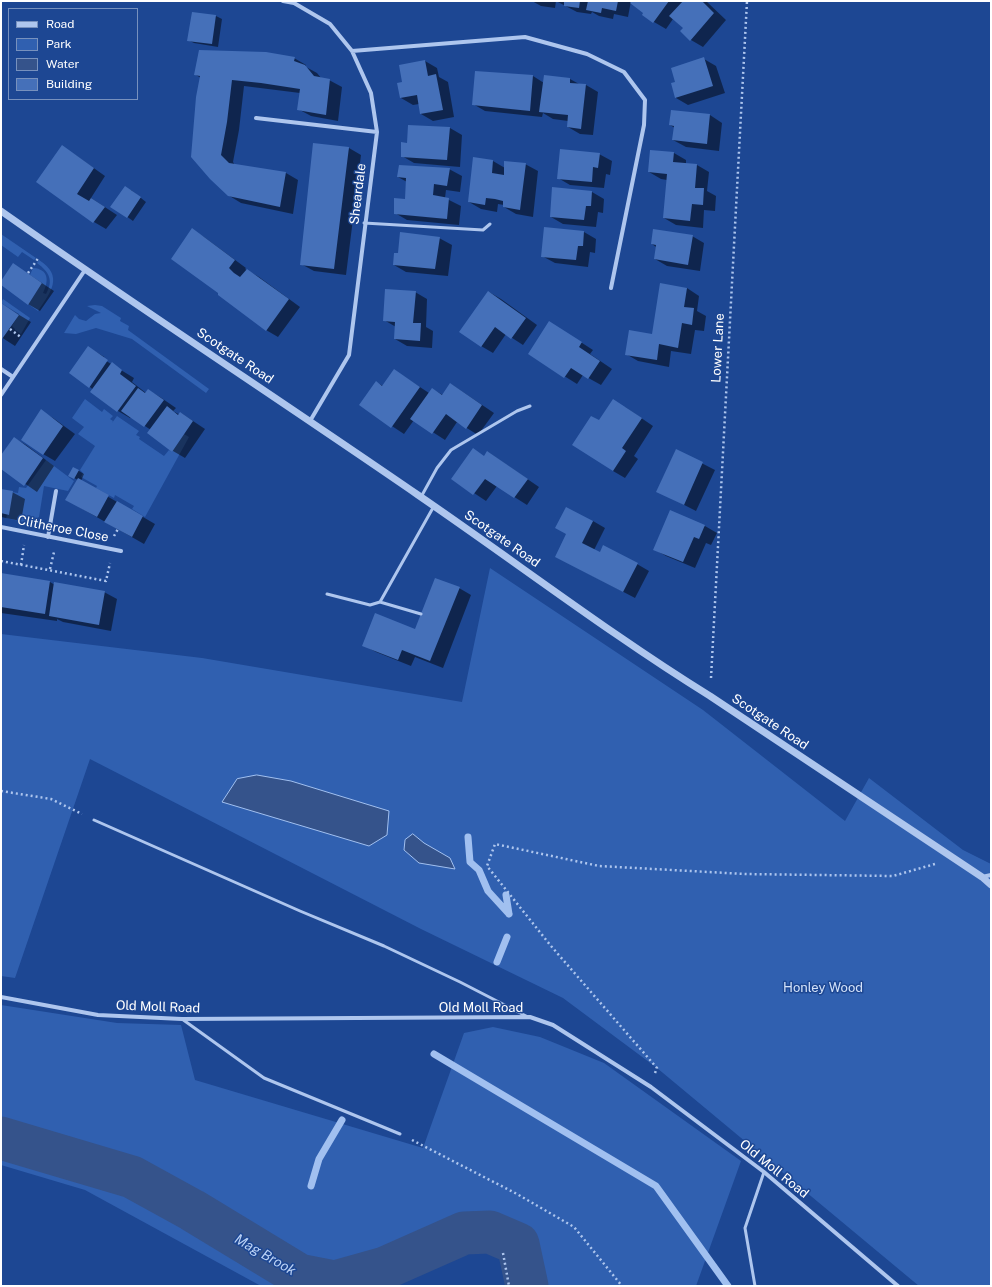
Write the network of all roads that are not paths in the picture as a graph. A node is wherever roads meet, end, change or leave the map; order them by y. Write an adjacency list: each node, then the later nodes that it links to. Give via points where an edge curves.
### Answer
1 (283, 1): 2 (street, Sheardale, via 294,3 330,24)
2 (352, 51): 4 (street, Sheardale, via 370,93); 9 (street, via 525,37 587,54 624,72 645,100 644,125)
3 (256, 118): 4 (street)
4 (377, 132): 6 (street, Sheardale)
5 (1, 211): 8 (street, Scotgate Road)
6 (364, 223): 7 (lane, via 484,230); 14 (street, Sheardale, via 349,355)
7 (490, 224)
8 (85, 270): 11 (street); 14 (street, Scotgate Road)
9 (611, 288)
10 (1, 368): 11 (street)
11 (13, 377): 12 (street)
12 (1, 394)
13 (530, 406): 16 (lane, via 451,450 437,468)
14 (310, 421): 16 (street, Scotgate Road)
15 (56, 491): 19 (street)
16 (421, 497): 17 (street, Scotgate Road)
17 (434, 506): 22 (lane); 26 (street, Scotgate Road, via 664,668)
18 (1, 527): 19 (street, Clitheroe Close)
19 (48, 537): 20 (street, Clitheroe Close)
20 (121, 551)
21 (327, 594): 22 (lane, via 370,605)
22 (380, 602): 23 (lane)
23 (420, 614)
24 (94, 820): 29 (lane, via 384,946)
25 (991, 875): 26 (street)
26 (982, 877): 27 (street, Scotgate Road)
27 (991, 885)
28 (1, 997): 30 (street, Old Moll Road, via 98,1015)
29 (530, 1017): 30 (street, Old Moll Road); 32 (street, Old Moll Road, via 553,1025 651,1087)
30 (182, 1019): 31 (lane, via 264,1078)
31 (400, 1134)
32 (764, 1172): 33 (lane, via 745,1228); 34 (street, Old Moll Road)
33 (755, 1286)
34 (898, 1286)

